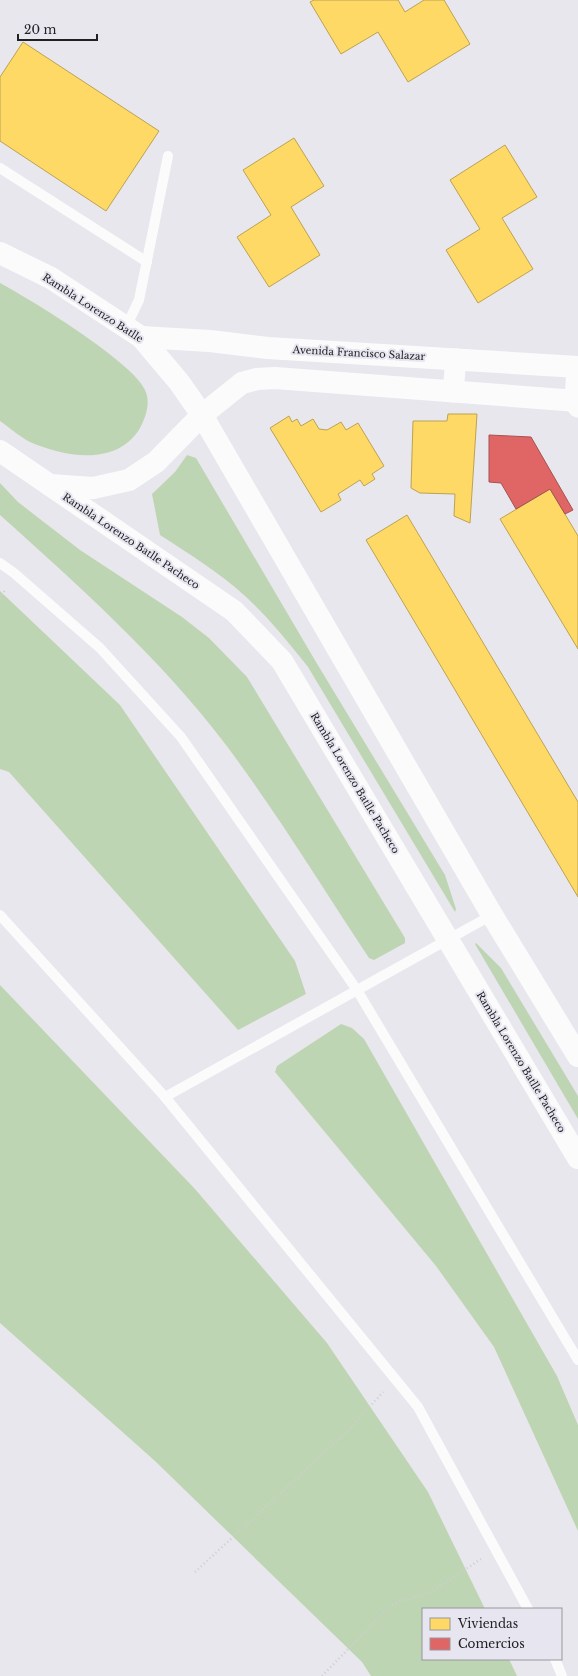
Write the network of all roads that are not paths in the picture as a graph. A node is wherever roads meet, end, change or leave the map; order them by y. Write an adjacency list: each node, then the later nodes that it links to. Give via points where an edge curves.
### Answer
1 (168, 156): 4 (lane)
2 (0, 168): 4 (lane)
3 (0, 254): 5 (main road, Rambla Lorenzo Batlle, via 51,278)
4 (147, 262): 5 (lane)
5 (134, 332): 6 (main road, Avenida Francisco Salazar, via 268,348); 10 (main road, Rambla Lorenzo Batlle, via 179,382)
6 (456, 359): 7 (main road, Avenida Francisco Salazar); 8 (street)
7 (577, 367): 9 (street)
8 (453, 392): 9 (main road); 10 (main road, via 275,378 257,379 242,383)
9 (577, 403)
10 (202, 415): 12 (main road, via 156,462 129,480 93,488); 14 (main road)
11 (0, 451): 12 (main road)
12 (49, 485): 16 (main road, Rambla Lorenzo Batlle Pacheco, via 234,612 282,660)
13 (0, 563): 17 (lane, via 100,648 181,737)
14 (492, 914): 16 (lane); 18 (main road)
15 (0, 915): 19 (lane)
16 (449, 940): 17 (lane); 20 (main road, Rambla Lorenzo Batlle Pacheco)
17 (357, 990): 19 (lane); 21 (lane)
18 (578, 1056)
19 (165, 1097): 22 (lane, via 418,1407)
20 (578, 1158)
21 (577, 1354)
22 (527, 1608)
23 (554, 1660): 24 (lane)
24 (562, 1676)

